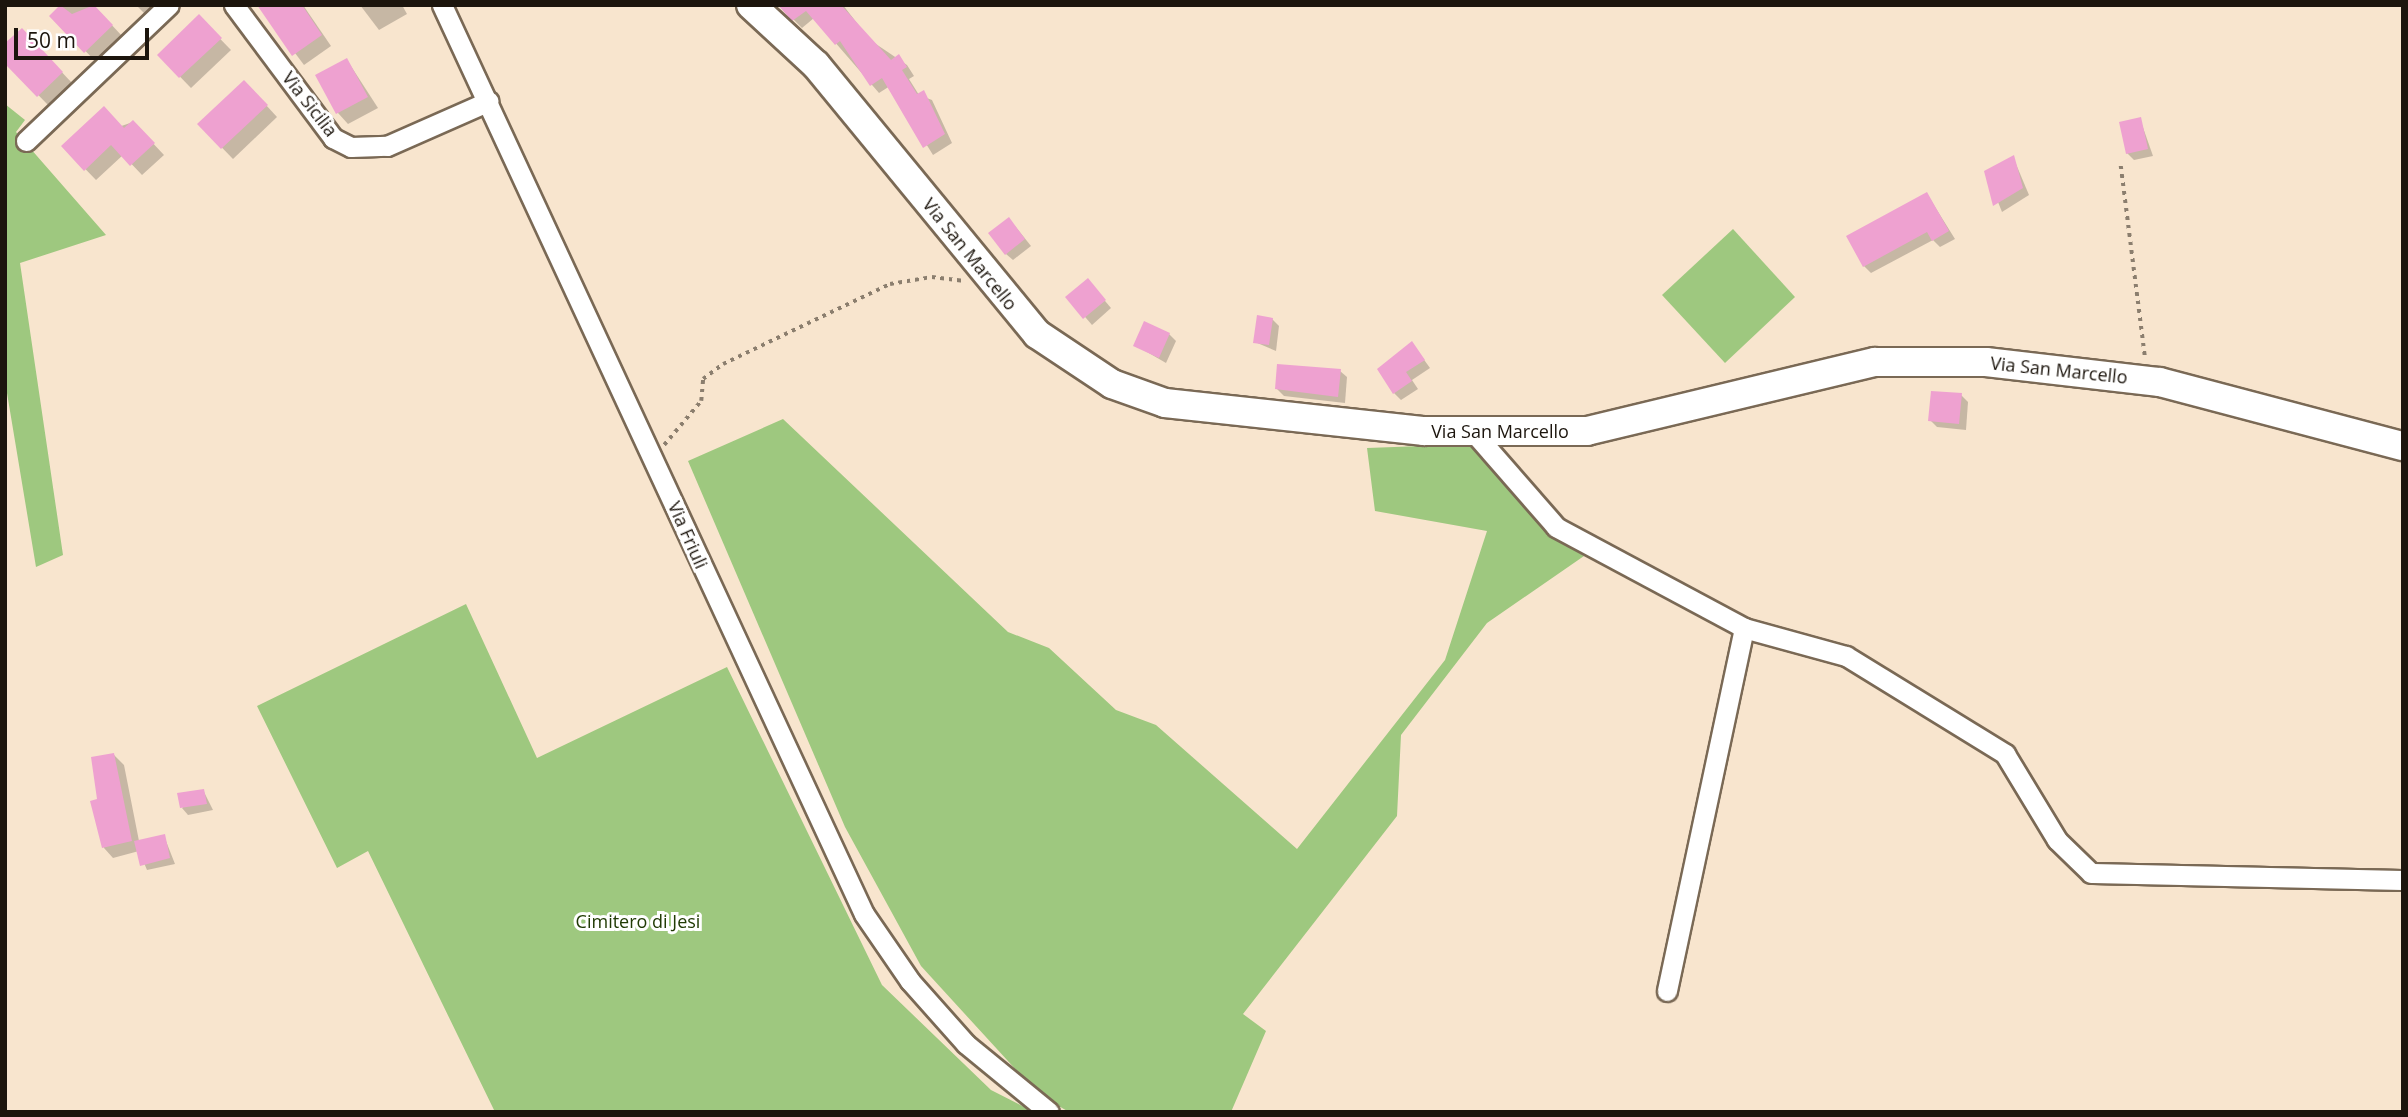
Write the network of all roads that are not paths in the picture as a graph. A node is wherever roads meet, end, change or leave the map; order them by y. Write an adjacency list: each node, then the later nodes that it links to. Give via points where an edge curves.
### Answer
1 (169, 5): 6 (street)
2 (234, 5): 5 (street, Via Sicilia, via 333,138 351,147 387,146)
3 (442, 5): 5 (street, Via Friuli)
4 (751, 5): 7 (main road, Via San Marcello, via 816,65 992,284 1075,364 1165,403)
5 (489, 101): 12 (street, Via Friuli, via 864,914 911,981 966,1044)
6 (26, 141)
7 (1475, 434): 8 (main road, Via San Marcello, via 1587,431 1875,362 1921,360 2148,380); 9 (street, via 1556,527)
8 (2403, 446)
9 (1744, 628): 10 (street, via 1846,656 2005,754 2057,840 2091,873); 11 (street)
10 (2403, 880)
11 (1667, 991)
12 (1049, 1112)

